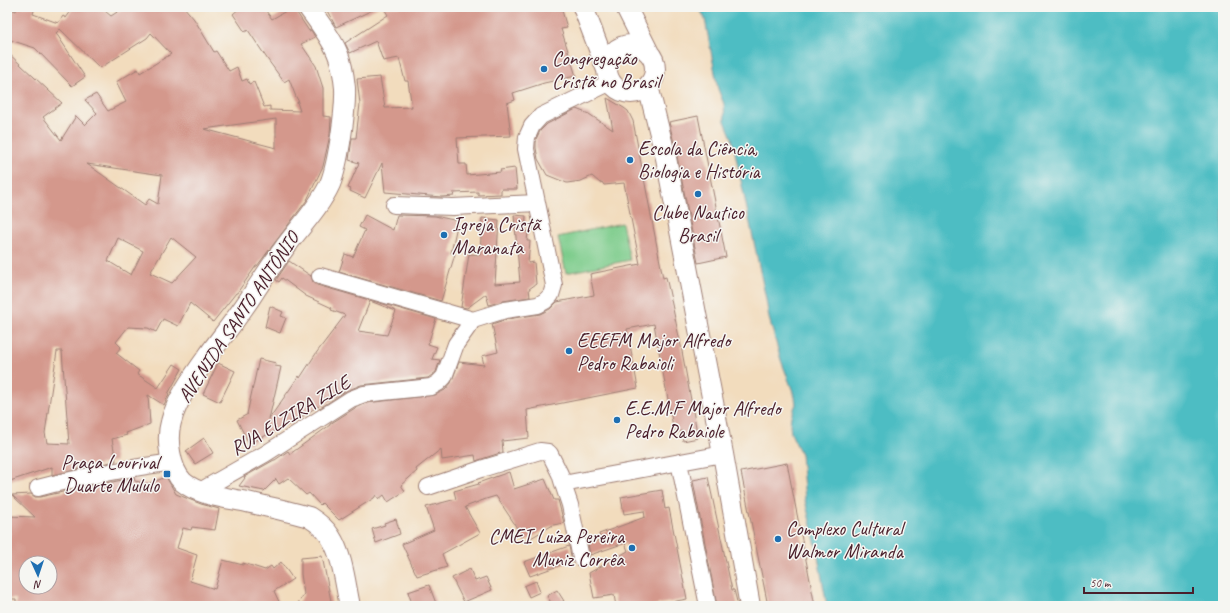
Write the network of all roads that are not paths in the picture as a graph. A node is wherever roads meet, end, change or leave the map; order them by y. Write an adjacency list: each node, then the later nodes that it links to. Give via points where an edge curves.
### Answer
1 (308, 7): 12 (street, AVENIDA SANTO ANTÔNIO, via 329,37 341,64 345,89 335,168 323,196 190,382 170,422)
2 (584, 7): 5 (street)
3 (626, 7): 4 (street)
4 (649, 53): 5 (street, via 637,46 622,47 611,56); 6 (street, via 655,70)
5 (609, 76): 6 (street, via 619,89 629,93); 7 (street, via 542,116 532,126 526,148)
6 (648, 86): 11 (street, via 666,158)
7 (537, 203): 8 (street, via 453,207); 10 (street, via 554,285 551,295 545,302)
8 (394, 205)
9 (320, 276): 10 (street)
10 (473, 320): 17 (street, RUA ELZIRA ZILE, via 456,344 444,377 438,383 431,387 364,394 351,399 265,454)
11 (723, 454): 13 (street); 21 (street)
12 (172, 462): 16 (street); 17 (street, AVENIDA SANTO ANTÔNIO, via 176,473 183,481)
13 (679, 462): 14 (street); 20 (street)
14 (564, 484): 15 (street, via 550,454 544,451); 18 (street)
15 (428, 487)
16 (38, 488)
17 (200, 491): 19 (street, AVENIDA SANTO ANTÔNIO, via 302,514 320,525 336,546)
18 (581, 558)
19 (350, 606)
20 (708, 606)
21 (750, 606)

